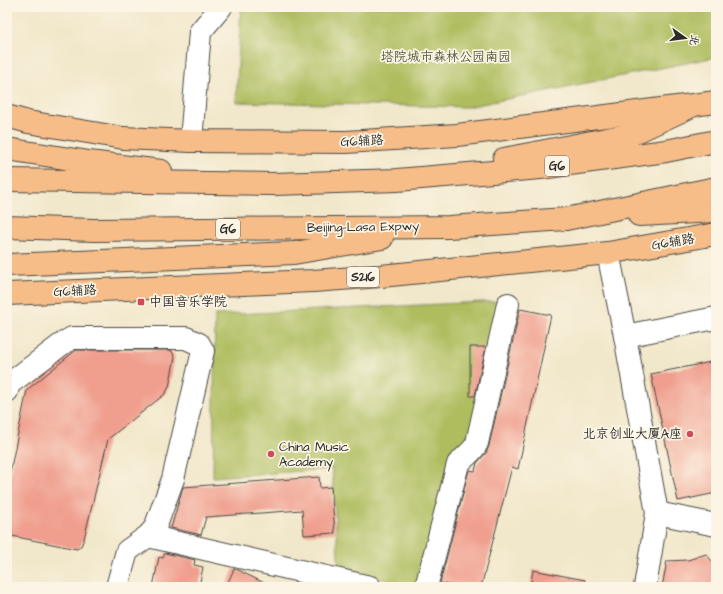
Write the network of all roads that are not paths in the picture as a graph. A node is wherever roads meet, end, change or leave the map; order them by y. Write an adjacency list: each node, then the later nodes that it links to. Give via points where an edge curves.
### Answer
1 (220, 7): 5 (street, via 200,32)
2 (716, 102): 3 (main road, G6辅路)
3 (692, 106): 5 (main road, G6辅路, via 457,135 346,142); 9 (main road, via 632,134)
4 (7, 116): 5 (main road, G6辅路, via 123,138)
5 (190, 141)
6 (716, 141): 9 (main road, G6, via 666,151 540,168)
7 (7, 149): 10 (main road, via 89,162)
8 (7, 180): 10 (main road, G6)
9 (397, 180): 10 (main road, G6)
10 (274, 184)
11 (716, 188): 13 (main road, Beijing-Lasa Expwy / G6)
12 (716, 211): 13 (main road)
13 (566, 219): 14 (main road, Beijing-Lasa Expwy / G6)
14 (449, 226): 15 (main road, Beijing-Lasa Expwy / G6, via 93,230); 18 (main road, via 294,253)
15 (7, 227)
16 (716, 234): 17 (main road, G6辅路 / S216)
17 (608, 253): 19 (main road, G6辅路 / S216, via 381,276); 22 (street)
18 (7, 265)
19 (7, 294)
20 (508, 304): 29 (street, via 477,443 473,451 458,464)
21 (716, 318): 22 (street)
22 (625, 336): 24 (street)
23 (7, 391): 26 (street, via 9,384 72,338 186,338 198,344 203,352 173,479 155,528)
24 (658, 513): 25 (street); 30 (street)
25 (716, 525)
26 (148, 536): 27 (street, via 127,551); 28 (street)
27 (117, 587)
28 (370, 587)
29 (426, 587)
30 (645, 587)

